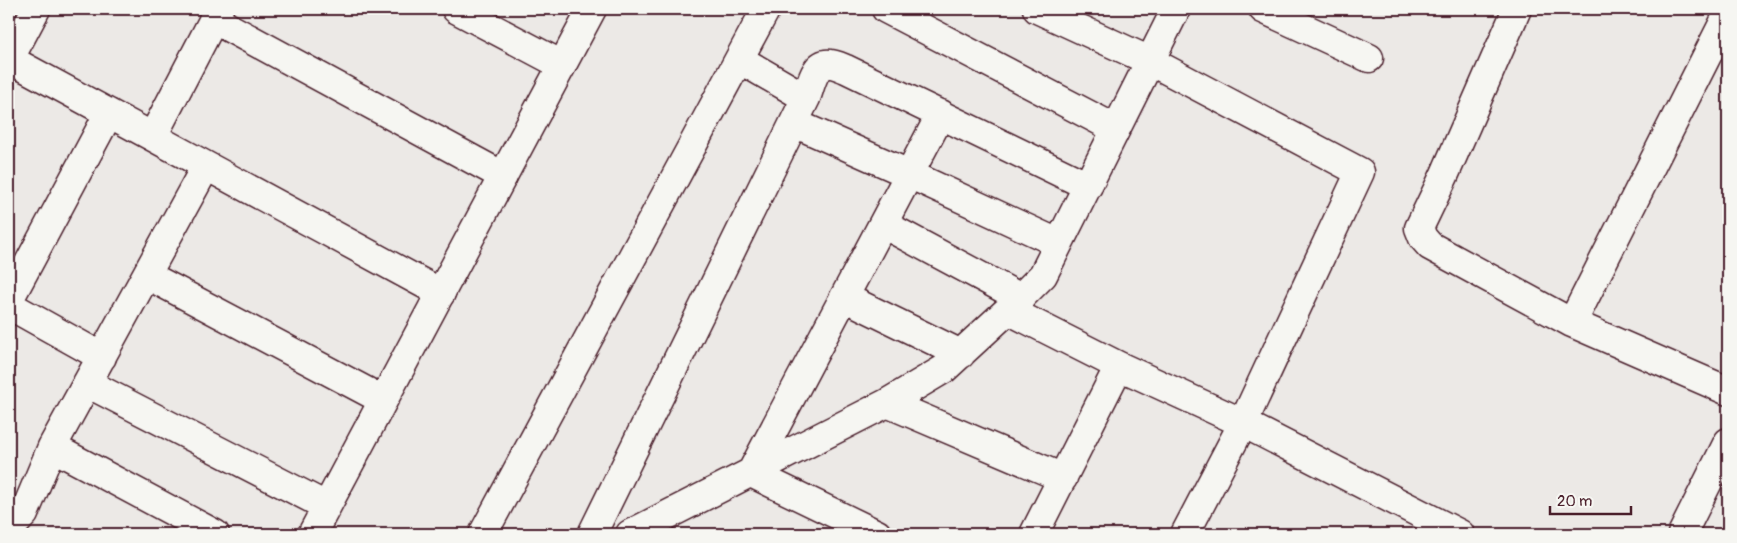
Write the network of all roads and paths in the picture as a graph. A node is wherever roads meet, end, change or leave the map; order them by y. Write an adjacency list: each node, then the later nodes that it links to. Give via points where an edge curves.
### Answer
1 (36, 9): 13 (street)
2 (456, 9): 16 (street)
3 (592, 9): 16 (street)
4 (766, 9): 14 (street)
5 (886, 9): 21 (street)
6 (1037, 9): 15 (street)
7 (1176, 9): 15 (street)
8 (1262, 9): 12 (street)
9 (1517, 9): 35 (street, via 1419,228 1430,246)
10 (216, 14): 22 (street); 25 (street)
11 (1728, 14): 35 (street)
12 (1369, 58)
13 (9, 59): 18 (street)
14 (739, 59): 17 (street); 52 (street)
15 (1150, 61): 21 (street); 43 (street, via 1360,172)
16 (562, 65): 25 (street)
17 (806, 98): 19 (street, via 817,69 822,64 830,64); 20 (street)
18 (109, 113): 22 (street); 32 (street)
19 (941, 114): 24 (street); 26 (street)
20 (794, 123): 24 (street); 53 (street)
21 (1116, 129): 26 (street)
22 (152, 136): 23 (street)
23 (206, 166): 29 (street); 30 (street)
24 (909, 174): 27 (street); 28 (street)
25 (503, 176): 30 (street)
26 (1088, 186): 28 (street)
27 (883, 224): 31 (street); 33 (street)
28 (1058, 243): 33 (street, via 1043,275)
29 (147, 275): 37 (street); 41 (street)
30 (440, 293): 41 (street)
31 (844, 297): 36 (street); 46 (street)
32 (9, 300)
33 (1015, 304): 36 (street); 38 (street)
34 (9, 305): 37 (street)
35 (1572, 323): 40 (street)
36 (961, 354): 42 (street, via 944,369)
37 (102, 357): 39 (street)
38 (1119, 366): 43 (street); 47 (street)
39 (87, 383): 45 (street); 48 (street)
40 (1728, 390)
41 (383, 400): 48 (street)
42 (887, 404): 46 (street); 47 (street)
43 (1243, 423): 57 (street); 58 (street)
44 (1728, 442): 59 (street)
45 (52, 447): 49 (street, via 24,514); 50 (street)
46 (750, 473): 54 (street); 55 (street)
47 (1063, 478): 56 (street)
48 (326, 506): 51 (street)
49 (9, 530)
50 (215, 534)
51 (312, 534)
52 (483, 534)
53 (592, 534)
54 (630, 534)
55 (877, 534)
56 (1034, 534)
57 (1185, 534)
58 (1460, 534)
59 (1682, 534)

